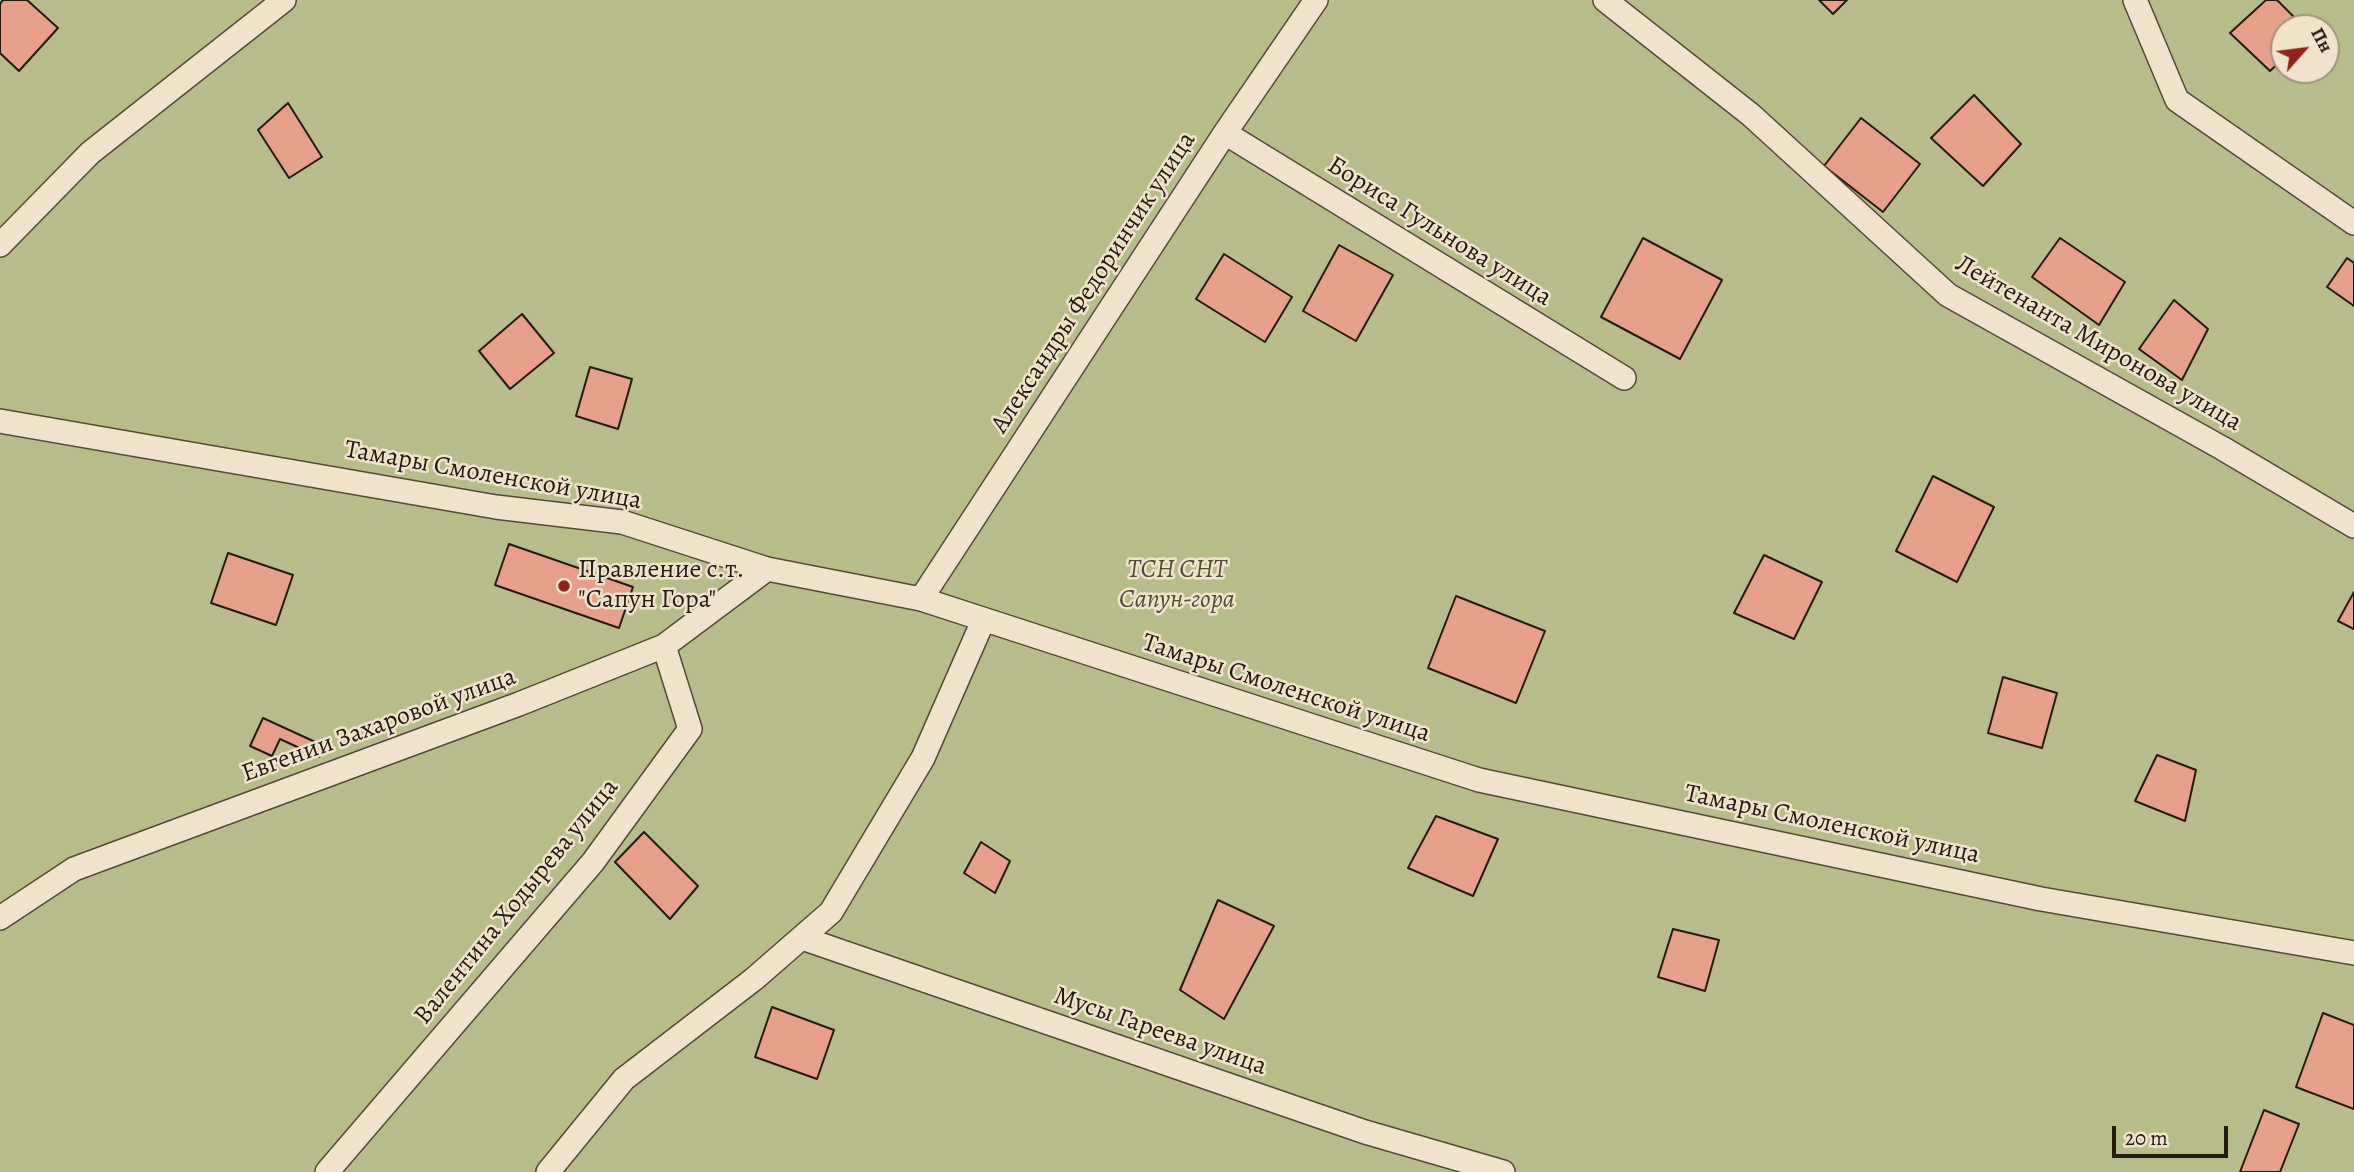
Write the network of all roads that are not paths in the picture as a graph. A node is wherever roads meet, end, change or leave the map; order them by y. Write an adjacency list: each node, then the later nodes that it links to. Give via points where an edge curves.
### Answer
1 (284, 0): 7 (lane, via 90,153)
2 (1315, 0): 5 (lane, Александры Федоринчик улица)
3 (1605, 0): 10 (lane, Лейтенанта Миронова улица, via 1751,115 1948,295)
4 (2135, 0): 6 (lane, via 2177,100)
5 (1225, 133): 8 (lane, Бориса Гульнова улица); 12 (lane, Александры Федоринчик улица)
6 (2354, 223)
7 (0, 245)
8 (1623, 378)
9 (0, 421): 11 (lane, Тамары Смоленской улица, via 496,507 622,522)
10 (2354, 526)
11 (767, 569): 12 (lane, Тамары Смоленской улица); 14 (lane, Евгении Захаровой улица)
12 (921, 598): 13 (lane, Тамары Смоленской улица)
13 (984, 621): 16 (lane, via 923,758 831,912); 17 (lane, Тамары Смоленской улица, via 1479,780 2041,899)
14 (664, 646): 15 (lane, Евгении Захаровой улица, via 519,705 74,869); 18 (lane, Валентина Ходырева улица, via 690,729 593,862)
15 (0, 918)
16 (802, 938): 19 (lane, via 624,1079); 20 (lane, Мусы Гареева улица, via 1364,1132)
17 (2354, 953)
18 (327, 1172)
19 (548, 1172)
20 (1503, 1172)

